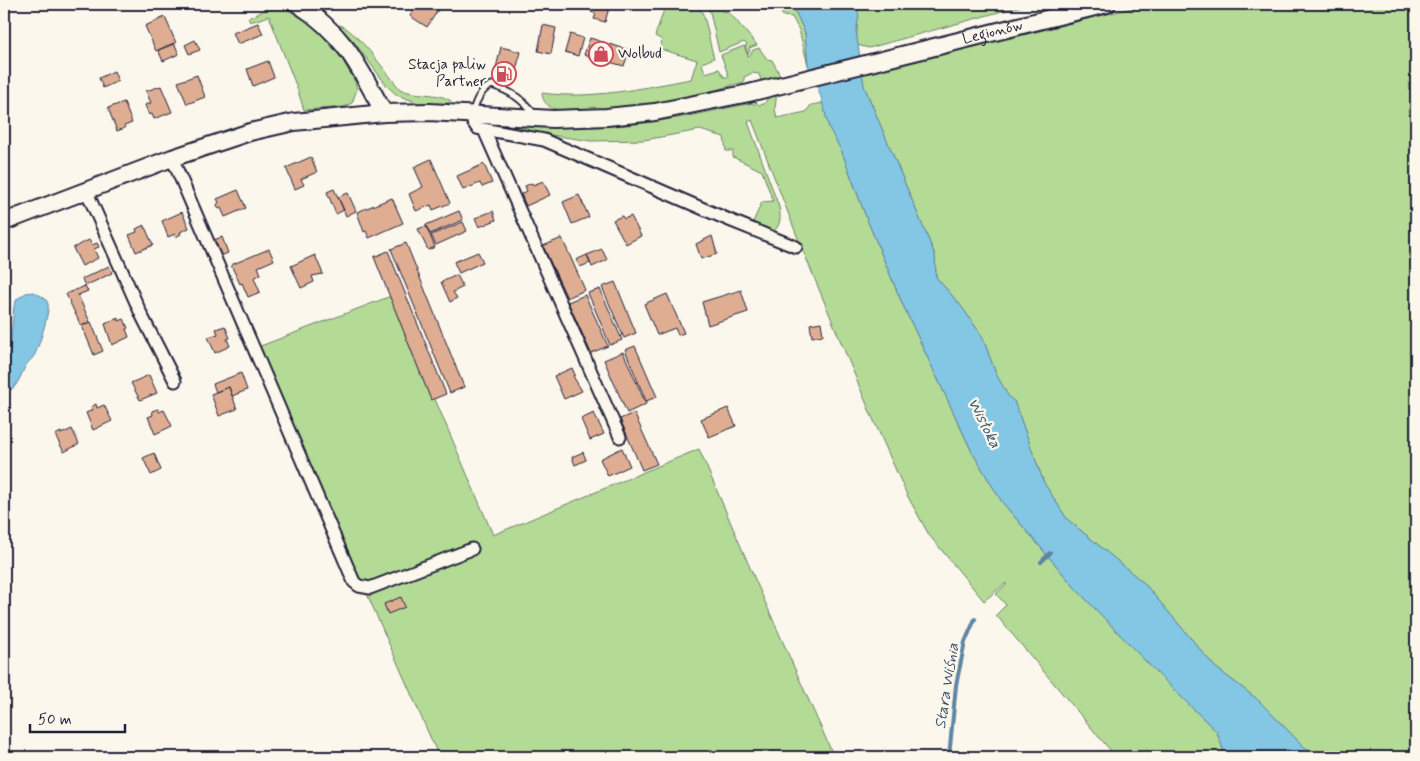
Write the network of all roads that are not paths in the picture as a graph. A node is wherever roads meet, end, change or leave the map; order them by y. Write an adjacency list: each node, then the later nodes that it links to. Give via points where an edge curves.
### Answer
1 (298, 4): 3 (street, via 339,37)
2 (1107, 4): 5 (street, Legionów, via 749,93 655,112 607,117)
3 (384, 112): 4 (street, Legionów); 7 (street, Legionów, via 285,124)
4 (473, 115): 5 (street, Legionów); 5 (lane, via 483,90 492,86 516,95); 6 (street, via 477,128)
5 (538, 118)
6 (484, 130): 10 (street, via 544,140); 12 (street)
7 (172, 158): 8 (street, Legionów); 13 (street, via 354,582 370,588)
8 (86, 190): 9 (street, Legionów); 11 (street)
9 (4, 222)
10 (796, 247)
11 (175, 381)
12 (620, 438)
13 (472, 549)

